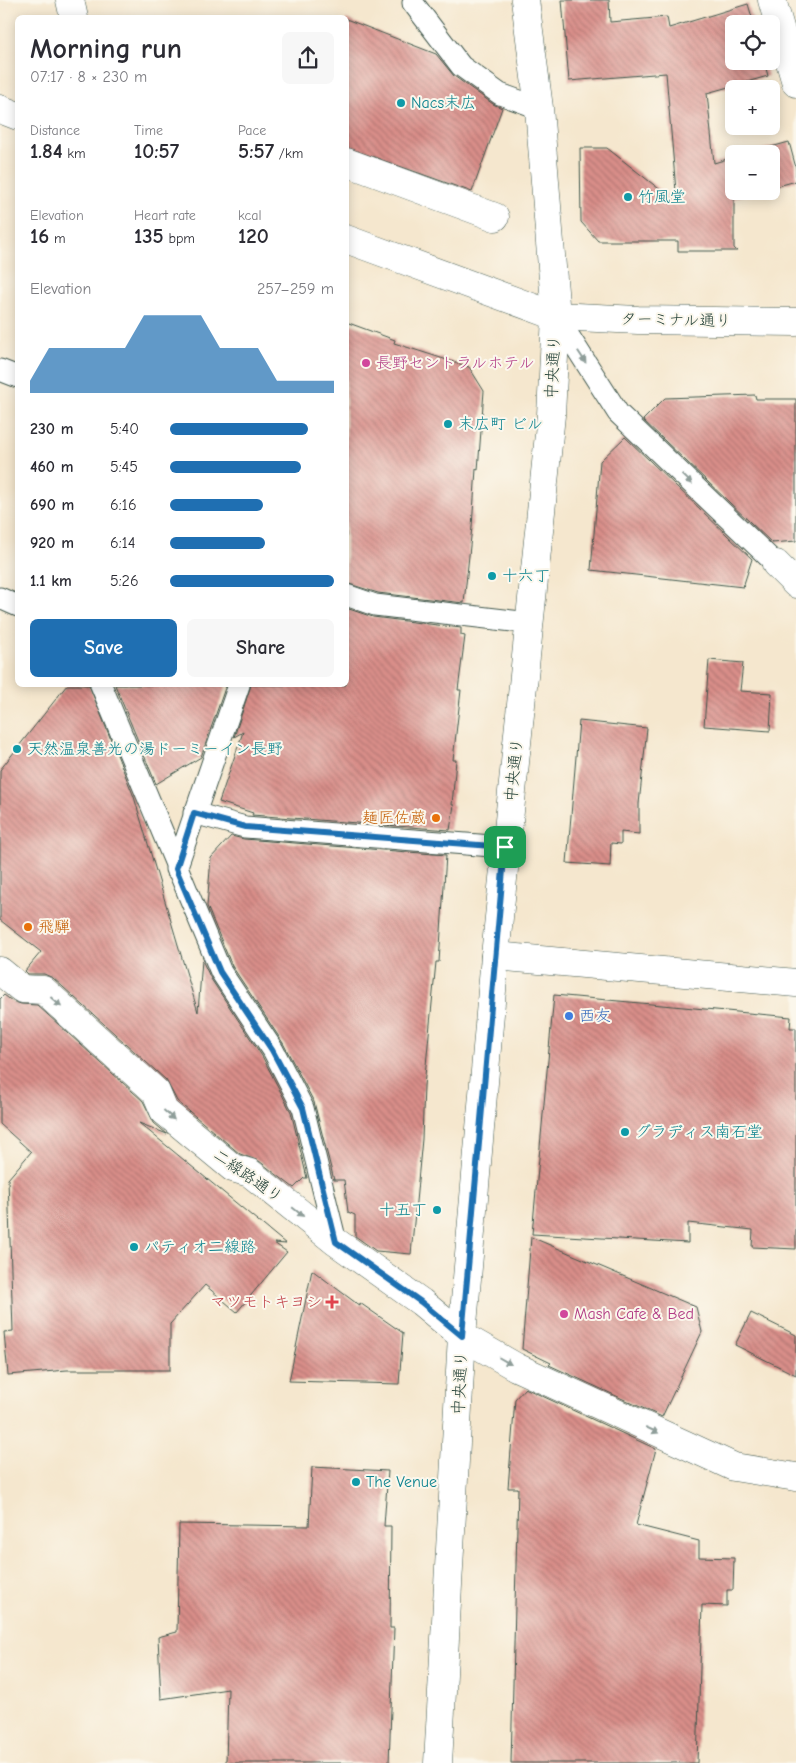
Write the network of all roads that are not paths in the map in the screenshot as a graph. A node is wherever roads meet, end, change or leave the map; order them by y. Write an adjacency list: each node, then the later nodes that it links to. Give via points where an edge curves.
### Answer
1 (70, 0): 5 (street)
2 (525, 0): 7 (street, 中央通り)
3 (772, 0): 6 (street)
4 (413, 3): 7 (lane, via 461,66 500,94)
5 (73, 15)
6 (796, 83)
7 (539, 108): 13 (street, 中央通り)
8 (0, 109): 9 (street)
9 (15, 115)
10 (349, 163): 11 (street)
11 (495, 216)
12 (349, 240): 13 (street, ターミナル通り)
13 (556, 316): 14 (street, ターミナル通り); 17 (lane, one-way to 17, via 618,413); 22 (street, 中央通り, via 551,415)
14 (796, 322)
15 (0, 370): 16 (lane)
16 (15, 376)
17 (776, 564): 18 (street)
18 (796, 584)
19 (349, 596): 22 (lane, via 375,605)
20 (0, 598): 21 (lane)
21 (15, 605)
22 (530, 622): 26 (street, 中央通り)
23 (102, 687): 27 (lane)
24 (238, 687): 25 (lane)
25 (194, 813): 26 (lane, via 245,827); 27 (lane)
26 (505, 847): 28 (street, 中央通り)
27 (176, 869): 31 (lane, via 220,972 272,1050 303,1108)
28 (495, 956): 30 (street); 32 (street, 中央通り)
29 (0, 971): 31 (street, 二線路通り, one-way to 31, via 22,989 43,990 156,1092 164,1111 233,1168 250,1173)
30 (796, 983)
31 (336, 1242): 32 (street, 二線路通り, via 421,1302)
32 (462, 1336): 33 (street, 二線路通り, one-way to 33, via 516,1367 734,1467); 34 (street, 中央通り)
33 (796, 1477)
34 (438, 1763)

